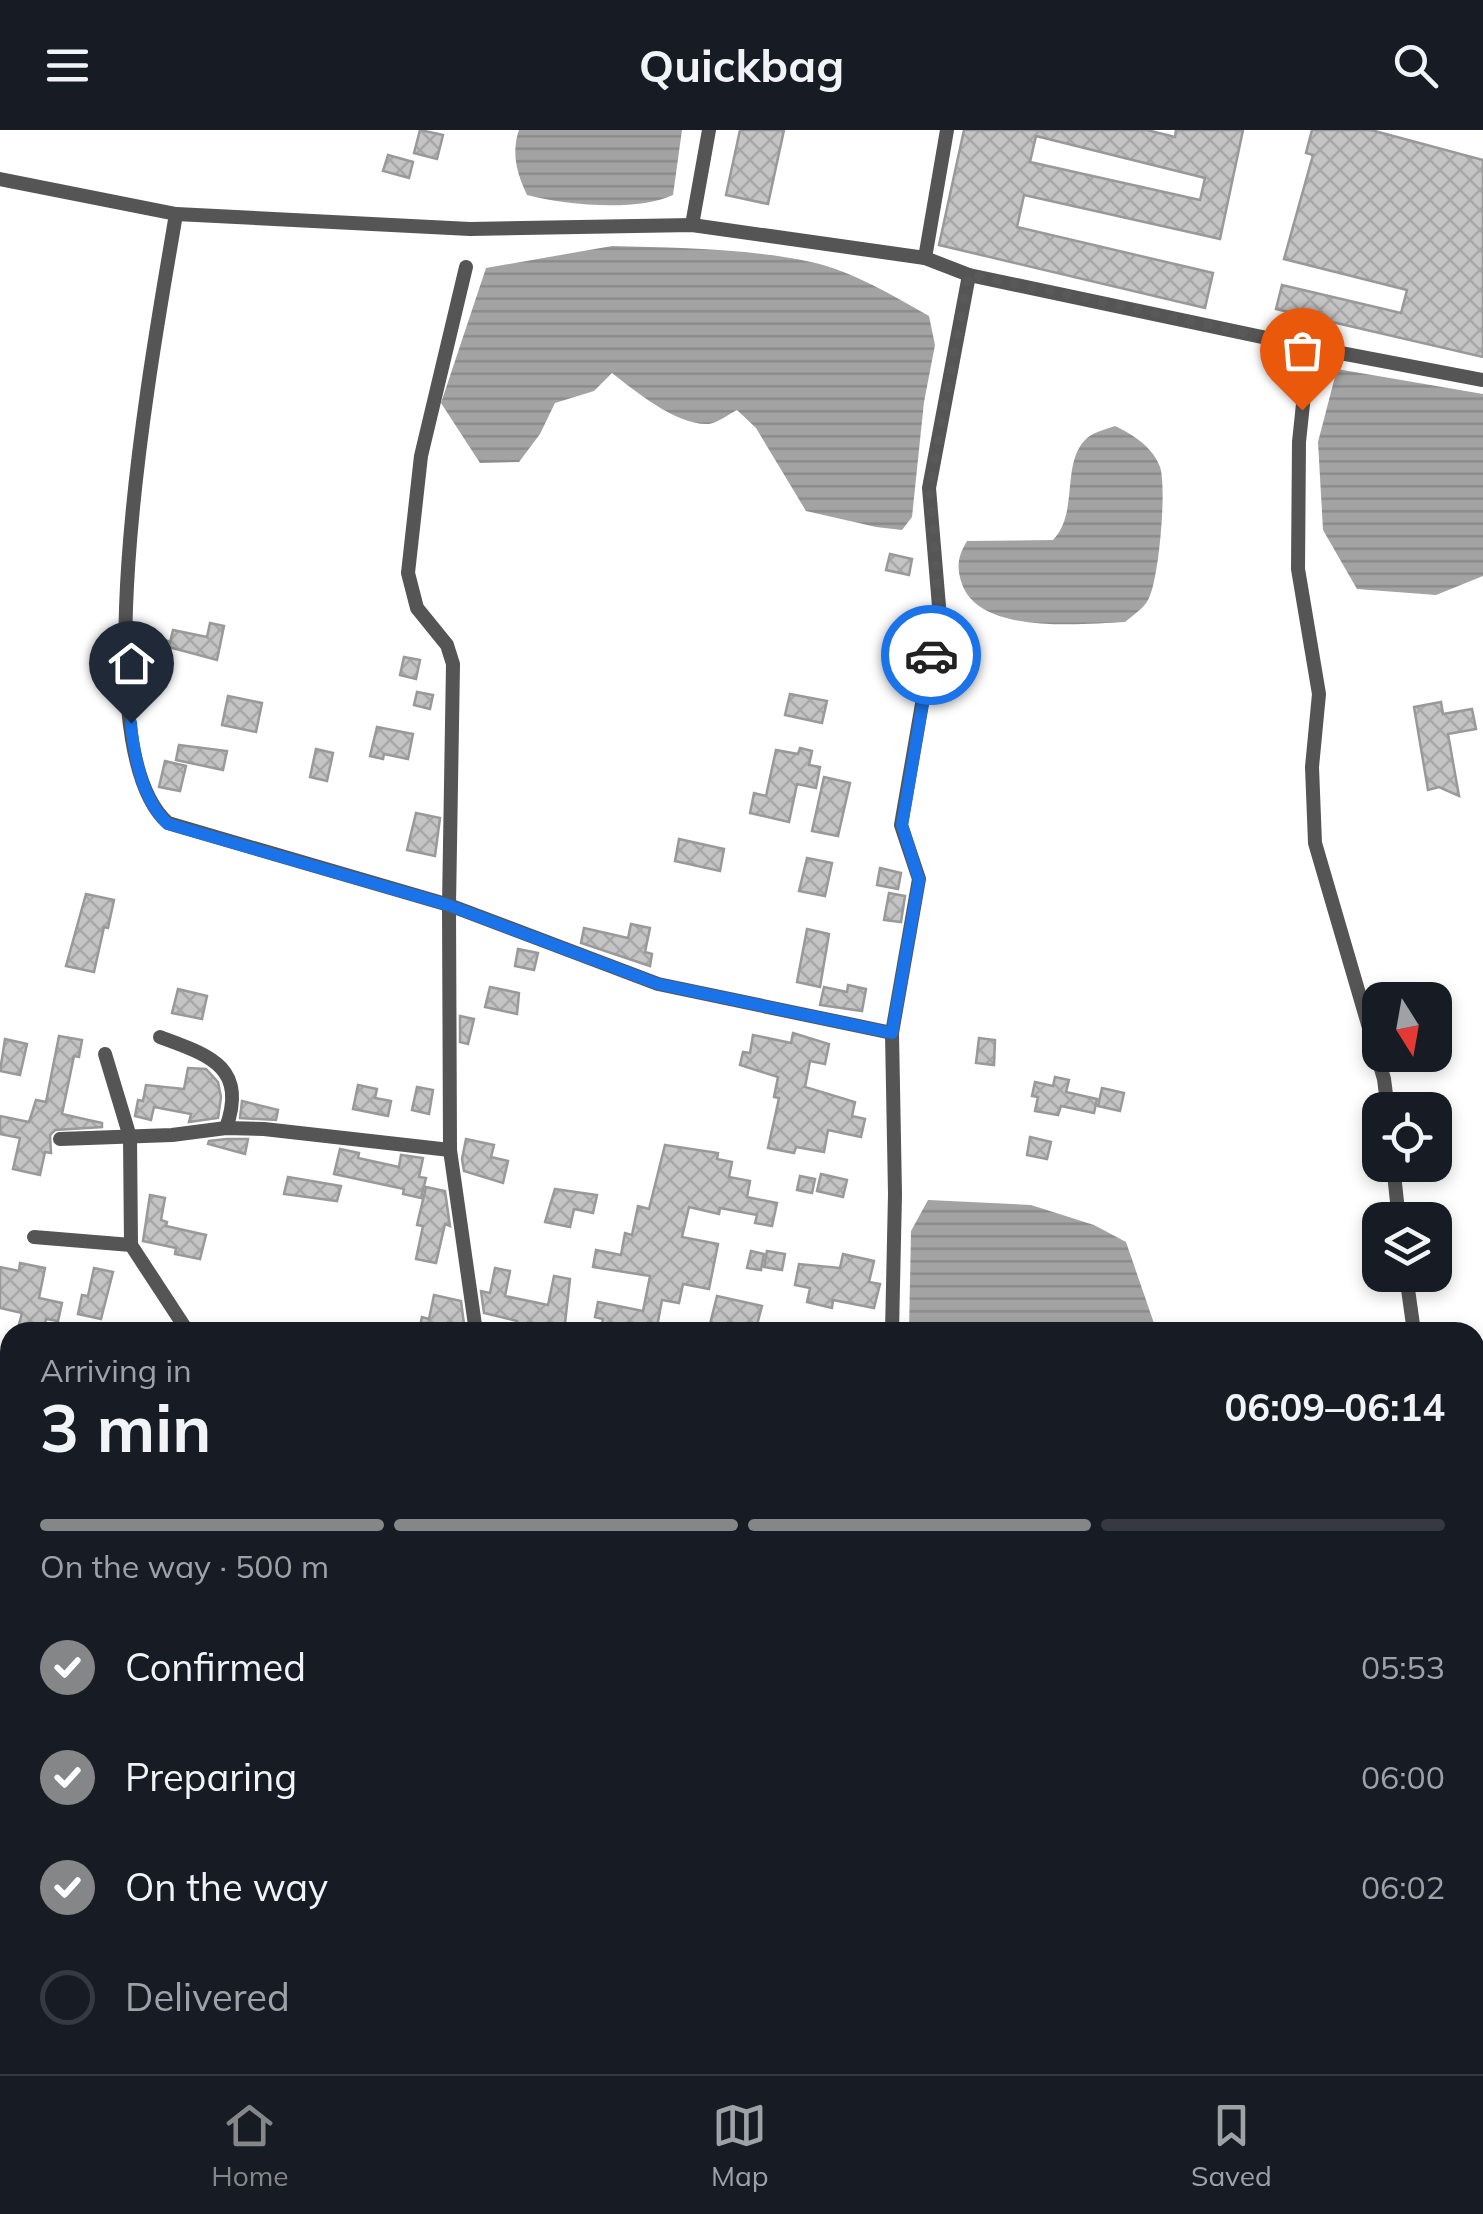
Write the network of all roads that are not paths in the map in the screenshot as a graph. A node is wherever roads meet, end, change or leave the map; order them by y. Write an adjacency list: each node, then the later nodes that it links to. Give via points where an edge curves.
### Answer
1 (710, 130): 5 (street)
2 (946, 130): 6 (street)
3 (0, 179): 4 (street)
4 (176, 214): 5 (street, via 470,229); 11 (street, via 138,449 124,654 134,758 168,824)
5 (692, 225): 6 (street)
6 (925, 258): 8 (street)
7 (466, 267): 11 (street, via 421,456 408,574 417,608 447,645 453,664)
8 (969, 274): 9 (street); 12 (street, via 930,488 939,606 902,825 919,880)
9 (1309, 346): 10 (street); 15 (street, via 1299,442 1298,569 1318,694 1315,843)
10 (1483, 380)
11 (448, 905): 12 (street, via 658,984); 19 (street)
12 (892, 1033): 25 (street)
13 (160, 1037): 16 (street, via 212,1057 228,1075)
14 (106, 1054): 17 (street)
15 (1386, 1092)
16 (226, 1128): 17 (street); 19 (street)
17 (130, 1137): 18 (street); 21 (street)
18 (60, 1139)
19 (450, 1150): 24 (street)
20 (34, 1238): 21 (street)
21 (131, 1245): 23 (street)
22 (1408, 1292): 26 (street)
23 (181, 1322)
24 (475, 1322)
25 (892, 1322)
26 (1413, 1322)

